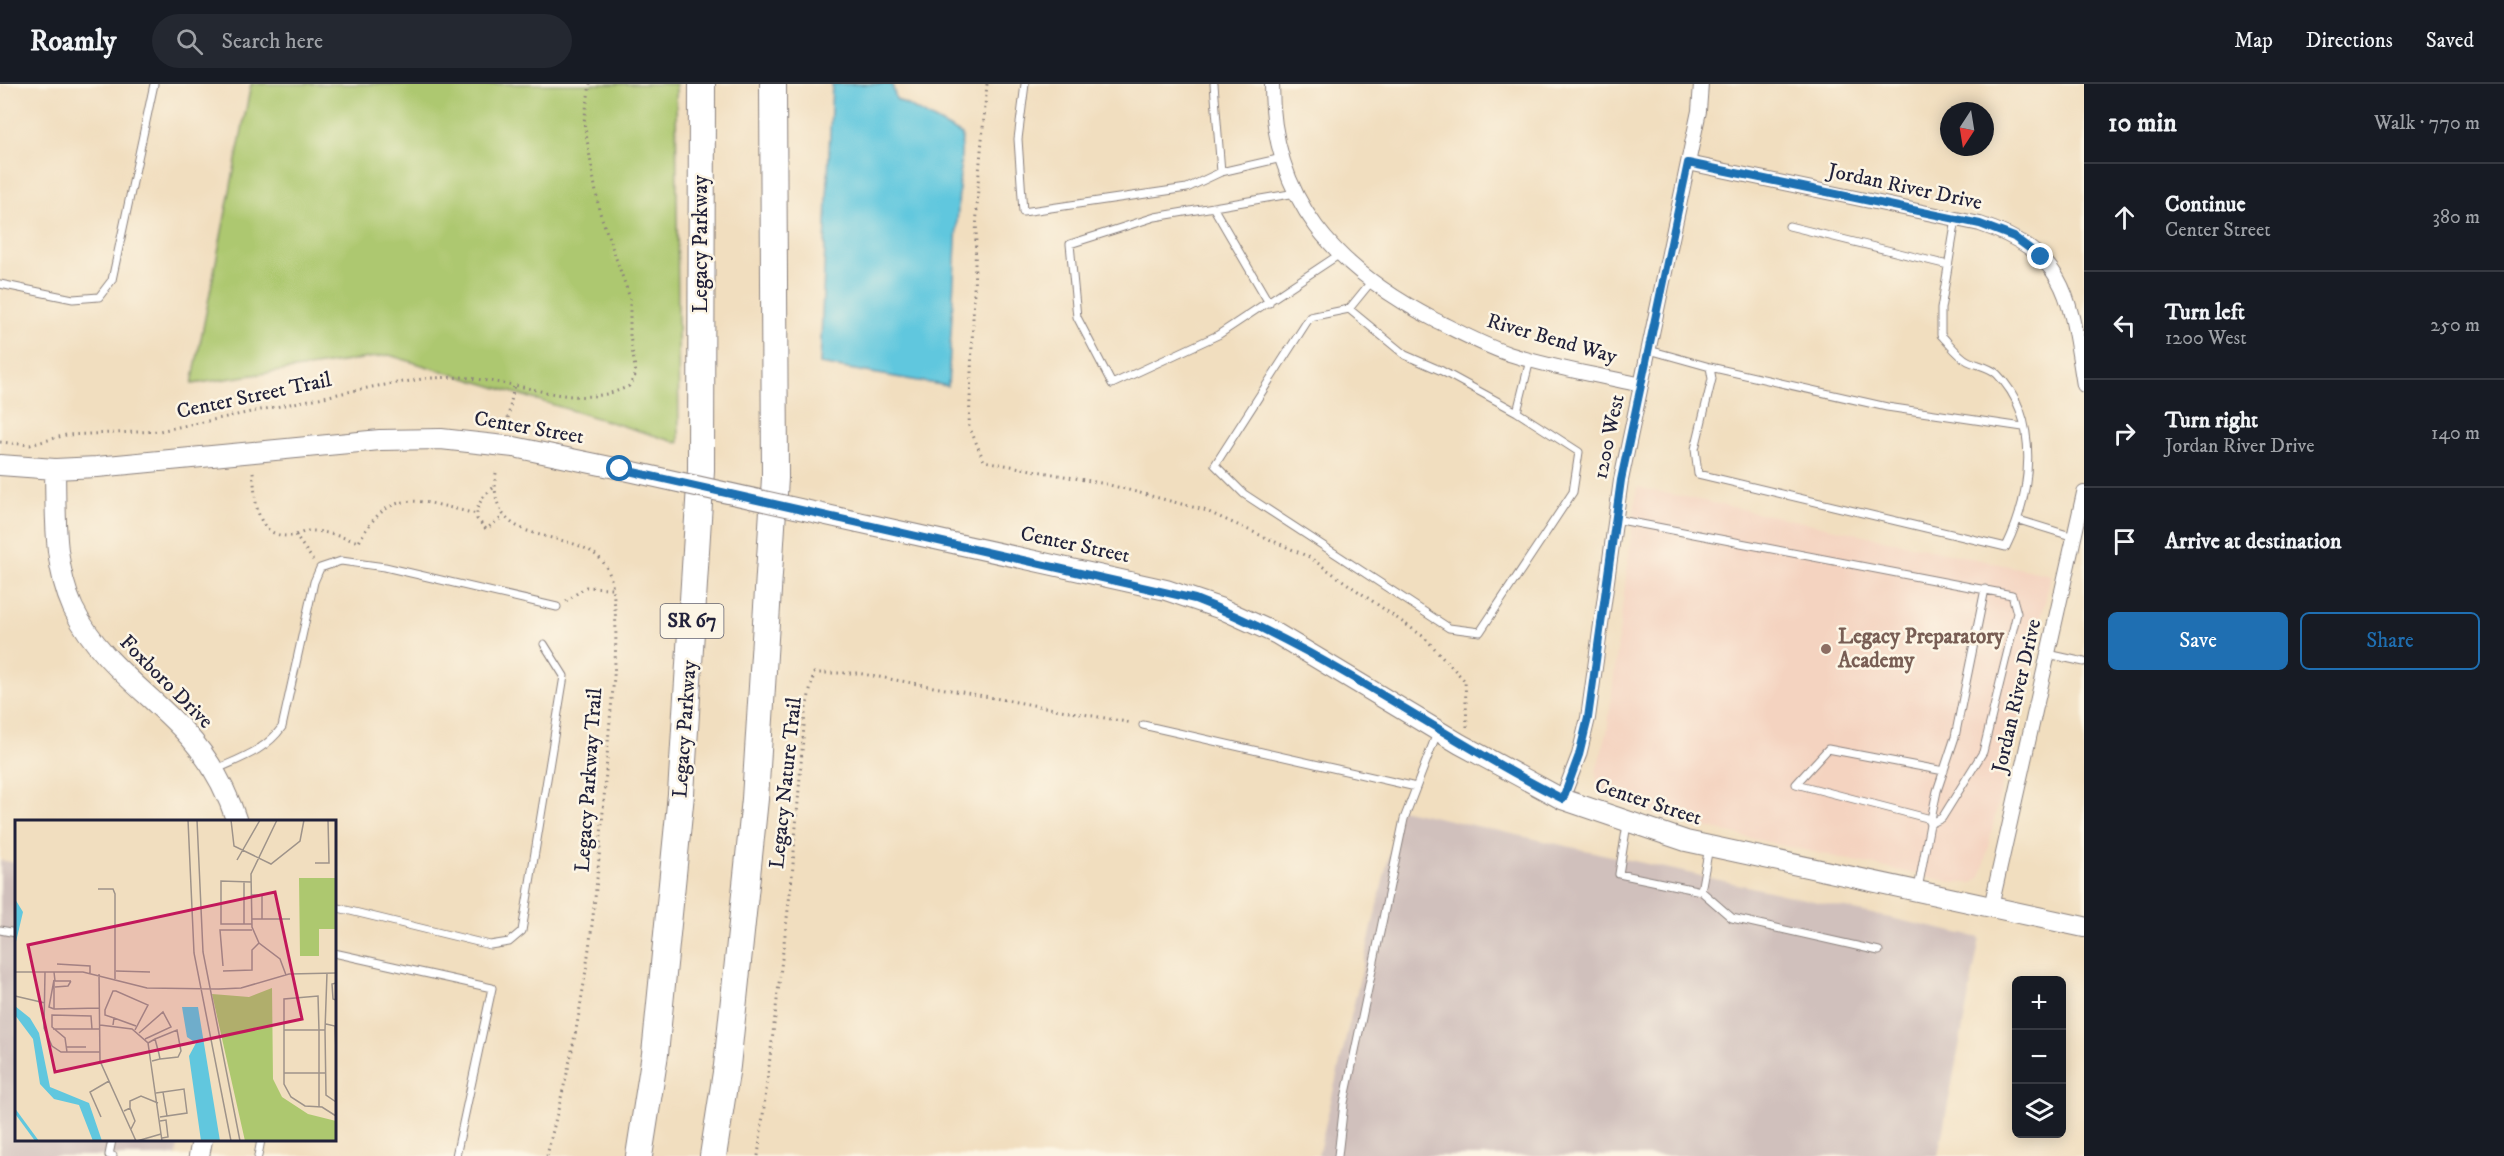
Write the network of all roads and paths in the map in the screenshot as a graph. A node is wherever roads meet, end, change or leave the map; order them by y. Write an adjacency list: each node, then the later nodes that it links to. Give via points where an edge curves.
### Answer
1 (154, 84): 20 (lane, via 112,280 99,297 73,299)
2 (590, 84): 28 (path, via 584,122 599,210 630,298 636,374 628,386 590,398)
3 (702, 84): 80 (highway, Legacy Parkway / SR 67, via 701,470 681,794 655,1053)
4 (773, 84): 81 (highway, via 775,478 755,799)
5 (987, 84): 54 (path, via 978,184 969,426 984,461 1106,484 1204,510 1309,557 1424,637 1465,681 1468,722)
6 (1026, 84): 12 (lane, via 1018,139 1023,212 1187,188)
7 (1214, 84): 12 (lane)
8 (1272, 84): 10 (street, River Bend Way, via 1273,117)
9 (1701, 84): 11 (street, 1200 West)
10 (1282, 158): 12 (lane); 13 (street, River Bend Way)
11 (1688, 163): 15 (street, Jordan River Drive); 23 (street, 1200 West)
12 (1221, 172)
13 (1296, 193): 14 (lane); 17 (street, River Bend Way, via 1316,226)
14 (1213, 207): 21 (lane); 21 (lane, via 1155,217 1070,244 1077,317 1112,384 1218,335)
15 (1956, 219): 18 (lane); 27 (street, Jordan River Drive, via 2014,237 2052,268 2071,306)
16 (1789, 226): 18 (lane)
17 (1340, 254): 19 (street, River Bend Way); 21 (lane)
18 (1948, 265): 31 (lane, via 1941,335 1965,360 1996,373 2018,403)
19 (1371, 282): 22 (lane); 24 (street, River Bend Way, via 1466,336)
20 (0, 284)
21 (1269, 303)
22 (1349, 309): 29 (lane, via 1405,355); 29 (lane, via 1310,317 1215,465 1244,494 1449,628 1480,632 1573,492 1579,452)
23 (1650, 350): 25 (lane); 26 (street, 1200 West)
24 (1530, 360): 26 (street, River Bend Way); 29 (lane)
25 (1710, 367): 31 (lane, via 1887,408); 42 (lane, via 1712,379 1695,449 1698,474 2006,547)
26 (1641, 385): 41 (street, 1200 West)
27 (2084, 385)
28 (514, 386): 30 (path); 32 (path, Center Street Trail, via 463,377 429,378 159,431 66,435 30,445)
29 (1517, 412)
30 (507, 424)
31 (2023, 427): 42 (lane, via 2027,480)
32 (0, 442)
33 (0, 465): 34 (street, Center Street)
34 (55, 469): 53 (street, Center Street, bridge, via 145,464 380,440 441,439 514,447 1195,599 1276,634); 55 (street, Foxboro Drive, via 58,553 73,607 110,662 186,733)
35 (253, 472): 43 (path, via 258,518 264,527 276,534)
36 (496, 473): 37 (path)
37 (494, 486): 39 (path, via 482,497); 40 (path, via 499,512)
38 (2084, 493): 44 (street, Jordan River Drive)
39 (477, 514): 40 (path, via 486,529); 43 (path, via 408,501 389,504 370,522 359,542 320,532)
40 (504, 516): 46 (path, Legacy Parkway Trail, via 526,531 593,552 603,561)
41 (1615, 519): 47 (lane); 58 (street, 1200 West, via 1588,718)
42 (2019, 520): 44 (lane)
43 (295, 535): 45 (path)
44 (2074, 537): 50 (street, Jordan River Drive)
45 (320, 568): 48 (lane, via 341,561 385,567); 55 (lane, via 282,727 275,738 257,750)
46 (612, 588): 48 (path, via 586,587); 79 (path, Legacy Parkway Trail, via 616,631 599,865 573,1045)
47 (1985, 589): 56 (lane, via 1956,737); 61 (lane, via 2012,595 2017,613 1983,752 1942,818)
48 (557, 607)
49 (544, 644): 65 (lane, via 564,676 522,931 509,942 490,945)
50 (2048, 654): 51 (lane); 66 (street, Jordan River Drive)
51 (2084, 662)
52 (1143, 725): 57 (lane); 82 (path, Legacy Nature Trail, via 857,673 814,674 805,713 792,877)
53 (1438, 730): 54 (street, Center Street); 57 (lane)
54 (1460, 744): 58 (street, Center Street)
55 (215, 770): 59 (street, Foxboro Drive)
56 (1944, 771): 61 (lane); 61 (lane, via 1828,749 1796,784 1919,814)
57 (1416, 787): 83 (lane, via 1401,830 1344,1103)
58 (1563, 799): 60 (street, Center Street)
59 (236, 820)
60 (1627, 822): 62 (street, Center Street); 63 (lane, via 1619,874)
61 (1930, 824): 64 (lane)
62 (1709, 846): 63 (lane); 64 (street, Center Street)
63 (1701, 891): 70 (lane, via 1732,918)
64 (1918, 891): 66 (street, Center Street)
65 (336, 907)
66 (1991, 907): 67 (street, Center Street)
67 (2084, 927)
68 (0, 930): 69 (lane)
69 (15, 933)
70 (1879, 951)
71 (336, 953): 78 (lane, via 492,988)
72 (112, 1141): 75 (lane, via 109,1155)
73 (202, 1141): 76 (street)
74 (261, 1141): 77 (lane)
75 (113, 1156)
76 (199, 1156)
77 (258, 1156)
78 (456, 1156)
79 (547, 1156)
80 (639, 1156)
81 (714, 1156)
82 (758, 1156)
83 (1338, 1156)

